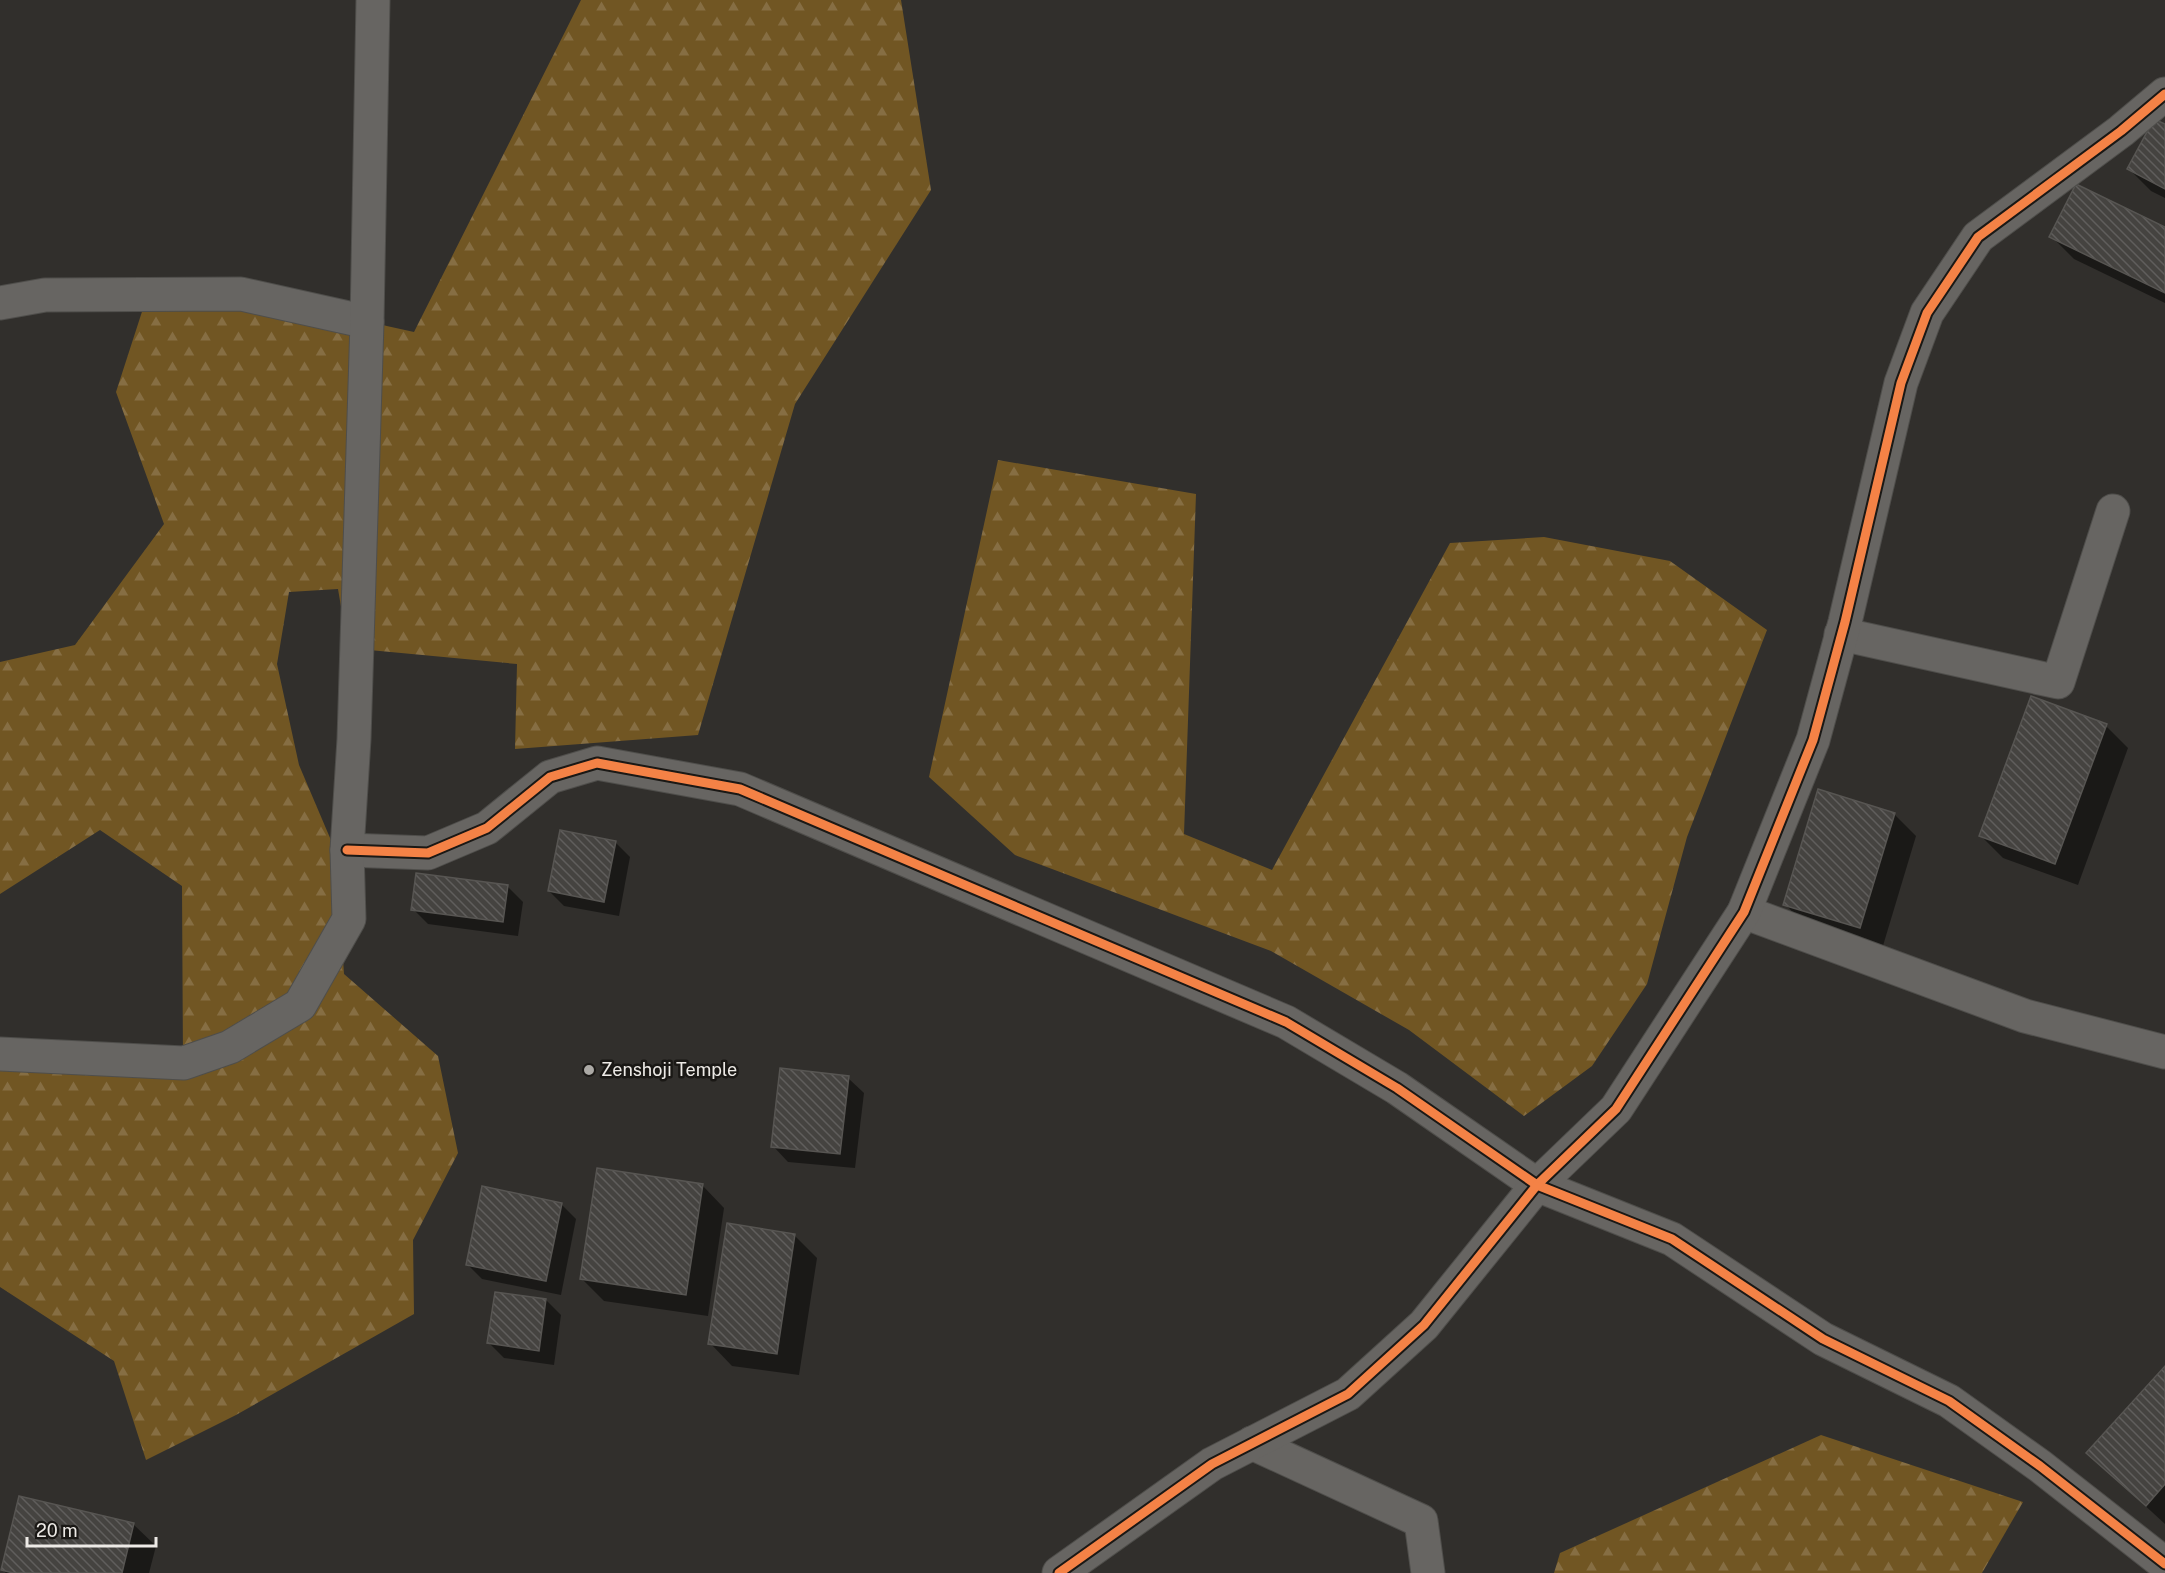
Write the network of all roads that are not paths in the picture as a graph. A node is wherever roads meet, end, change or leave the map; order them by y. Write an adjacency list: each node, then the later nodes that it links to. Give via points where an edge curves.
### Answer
1 (373, 0): 4 (street)
2 (2165, 94): 6 (street, via 1978,237 1927,313 1901,383)
3 (0, 303): 4 (street, via 45,295 242,294)
4 (367, 322): 7 (street)
5 (2113, 511): 6 (street, via 2058,682)
6 (1841, 634): 8 (street, via 1813,740)
7 (347, 850): 10 (street, via 349,919 300,1005 240,1041 184,1064); 11 (street, via 428,853 487,828 550,777 597,763 740,789 1286,1022 1397,1088)
8 (1744, 912): 9 (street, via 2025,1016); 11 (street, via 1616,1109)
9 (2165, 1052)
10 (0, 1054)
11 (1537, 1185): 12 (street, via 1424,1325 1348,1394); 13 (street, via 1672,1239 1824,1339 1949,1401)
12 (1252, 1443): 14 (street, via 1212,1464); 15 (street, via 1421,1521)
13 (2165, 1564)
14 (1059, 1573)
15 (1428, 1573)

